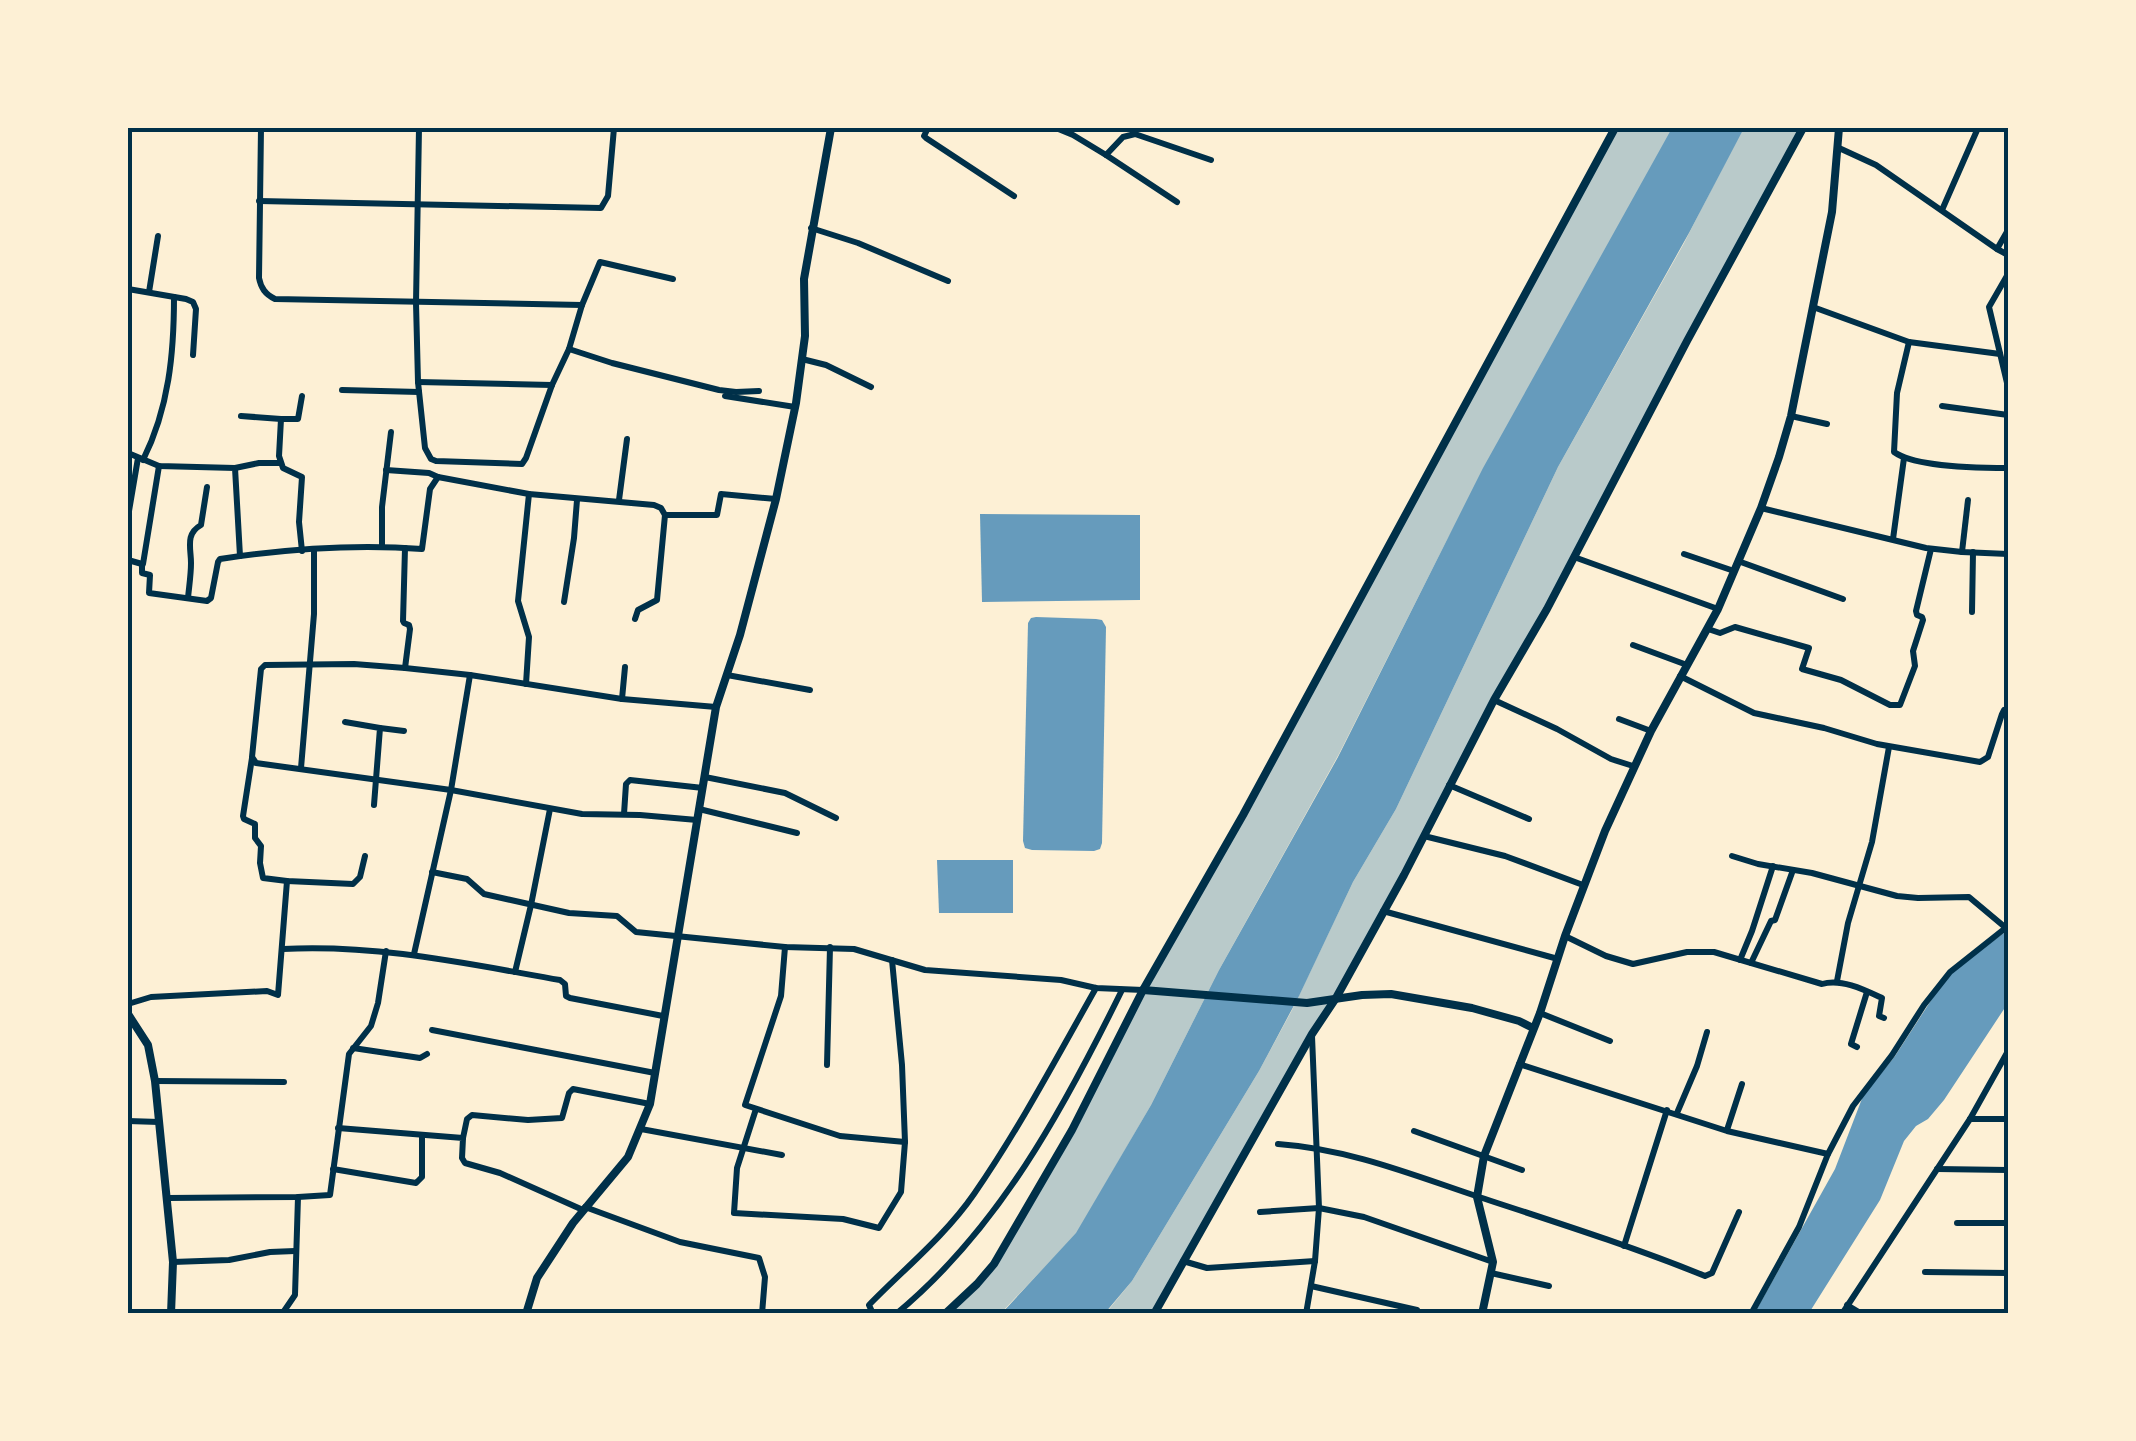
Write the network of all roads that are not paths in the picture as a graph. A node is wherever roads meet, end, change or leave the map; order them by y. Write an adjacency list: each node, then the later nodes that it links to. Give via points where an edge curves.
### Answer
1 (260, 128): 17 (street)
2 (419, 128): 19 (street)
3 (614, 128): 19 (street, via 601,208)
4 (831, 128): 21 (street)
5 (928, 128): 16 (street, via 926,138)
6 (1056, 128): 14 (street)
7 (1126, 128): 12 (street)
8 (1615, 128): 161 (street)
9 (1803, 128): 87 (street)
10 (1839, 128): 13 (street)
11 (1978, 128): 20 (street)
12 (1124, 137): 14 (street); 15 (street, via 1134,134)
13 (1839, 148): 20 (street); 34 (street)
14 (1106, 155): 18 (street)
15 (1212, 160)
16 (1014, 196)
17 (259, 201): 19 (street); 32 (street, via 259,278 275,299)
18 (1178, 202)
19 (418, 206): 32 (street)
20 (1942, 210): 24 (street)
21 (812, 228): 28 (street); 39 (street)
22 (2008, 230): 24 (street)
23 (158, 236): 30 (street)
24 (1997, 249): 25 (street)
25 (2008, 254)
26 (2008, 274): 37 (street, via 1989,307)
27 (673, 279): 33 (street, via 600,262)
28 (948, 281)
29 (128, 289): 30 (street)
30 (148, 292): 31 (street)
31 (174, 297): 38 (street, via 195,305); 60 (street, via 165,399)
32 (416, 303): 33 (street); 40 (street)
33 (582, 305): 36 (street)
34 (1813, 307): 35 (street); 53 (street)
35 (1910, 342): 37 (street); 59 (street, via 1894,424 1894,452)
36 (569, 349): 41 (street); 45 (street, via 692,384)
37 (2000, 354): 43 (street)
38 (193, 356)
39 (802, 358): 42 (street); 50 (street)
40 (418, 382): 41 (street); 46 (street)
41 (552, 385): 46 (street, via 522,464 431,459)
42 (871, 387)
43 (2008, 387)
44 (342, 390): 46 (street)
45 (758, 391)
46 (419, 392)
47 (302, 396): 54 (street, via 298,419)
48 (725, 396): 50 (street)
49 (1942, 406): 51 (street)
50 (795, 407): 69 (street)
51 (2008, 415)
52 (241, 416): 54 (street)
53 (1790, 416): 55 (street); 73 (street)
54 (281, 419): 61 (street)
55 (1826, 424)
56 (392, 432): 65 (street)
57 (626, 439): 71 (street)
58 (128, 453): 60 (street)
59 (1904, 458): 64 (street); 76 (street)
60 (141, 459): 62 (street); 74 (street)
61 (280, 464): 63 (street); 81 (street, via 302,477)
62 (159, 466): 63 (street); 89 (street)
63 (235, 468): 86 (street)
64 (2008, 468)
65 (386, 470): 66 (street); 77 (street)
66 (438, 477): 68 (street); 78 (street, via 430,489 424,548)
67 (208, 487): 91 (street, via 201,525 190,537)
68 (529, 494): 70 (street); 106 (street, via 518,602 530,637)
69 (776, 499): 75 (street, via 720,494 717,516); 103 (street)
70 (576, 500): 71 (street); 93 (street)
71 (619, 500): 75 (street, via 658,506)
72 (1968, 500): 82 (street)
73 (1761, 508): 76 (street); 90 (street)
74 (129, 511)
75 (665, 514): 96 (street, via 658,598)
76 (1893, 539): 79 (street)
77 (382, 547): 78 (street); 80 (street)
78 (405, 548): 102 (street, via 403,621 410,629)
79 (1931, 548): 82 (street); 97 (street, via 1916,611 1923,620 1914,666 1900,705 1802,668 1809,648 1736,627)
80 (314, 550): 81 (street); 99 (street)
81 (302, 551): 86 (street)
82 (1962, 552): 83 (street)
83 (1972, 552): 85 (street); 95 (street)
84 (1684, 554): 90 (street)
85 (2008, 554)
86 (240, 556): 91 (street, via 219,560 210,600)
87 (1574, 557): 94 (street); 109 (street)
88 (128, 560): 89 (street)
89 (142, 566): 91 (street, via 150,576 148,593)
90 (1736, 566): 92 (street); 94 (street)
91 (188, 598)
92 (1843, 599)
93 (564, 602)
94 (1718, 608): 97 (street)
95 (1972, 612)
96 (634, 619)
97 (1708, 630): 100 (street)
98 (1633, 645): 100 (street)
99 (310, 664): 102 (street); 118 (street, via 261,670); 120 (street)
100 (1686, 665): 105 (street)
101 (625, 667): 108 (street)
102 (404, 668): 104 (street)
103 (727, 675): 107 (street); 110 (street)
104 (470, 676): 106 (street); 125 (street)
105 (1680, 676): 115 (street); 117 (street, via 1754,713)
106 (526, 684): 108 (street)
107 (810, 690)
108 (622, 699): 110 (street)
109 (1494, 700): 119 (street); 123 (street)
110 (716, 707): 121 (street)
111 (2008, 708): 117 (street, via 1985,761)
112 (1619, 718): 115 (street)
113 (345, 722): 114 (street)
114 (380, 728): 116 (street); 122 (street)
115 (1651, 731): 119 (street)
116 (404, 732)
117 (1889, 747): 141 (street)
118 (252, 758): 120 (street); 140 (street, via 244,819 256,824 262,876)
119 (1633, 766): 142 (street)
120 (301, 769): 122 (street)
121 (705, 777): 124 (street); 130 (street, via 776,791)
122 (375, 780): 125 (street); 126 (street)
123 (1449, 785): 131 (street); 134 (street)
124 (702, 788): 128 (street); 129 (street, via 630,780)
125 (451, 790): 127 (street); 139 (street)
126 (374, 806)
127 (550, 809): 129 (street); 143 (street)
128 (699, 809): 132 (street); 133 (street)
129 (624, 814): 132 (street)
130 (836, 818)
131 (1529, 819)
132 (697, 820): 146 (street)
133 (797, 833)
134 (1424, 836): 142 (street); 144 (street)
135 (365, 856): 140 (street, via 353,884)
136 (1732, 856): 137 (street)
137 (1773, 866): 138 (street); 155 (street)
138 (1793, 870): 141 (street); 156 (street)
139 (432, 872): 143 (street); 152 (street)
140 (287, 881): 150 (street)
141 (1858, 884): 145 (street, via 1908,897 1969,897); 158 (street)
142 (1583, 885): 147 (street)
143 (531, 905): 146 (street, via 617,916 636,932); 157 (street)
144 (1383, 911): 154 (street); 163 (street)
145 (2007, 927): 204 (street, via 1937,988 1853,1106)
146 (678, 936): 148 (street); 167 (street)
147 (1565, 936): 154 (street); 155 (street, via 1633,964 1700,952)
148 (785, 947): 149 (street); 187 (street, via 781,996 744,1102)
149 (830, 948): 153 (street); 179 (street)
150 (283, 949): 151 (street); 164 (street, via 278,994 152,997)
151 (386, 951): 152 (street); 175 (street, via 371,1026)
152 (414, 954): 157 (street)
153 (892, 960): 159 (street, via 925,970); 200 (street)
154 (1558, 960): 165 (street)
155 (1740, 960): 156 (street)
156 (1750, 963): 158 (street, via 1822,984)
157 (514, 972): 167 (street, via 560,980 570,998)
158 (1837, 982): 162 (street)
159 (1096, 988): 160 (street); 238 (street, via 974,1194 869,1305)
160 (1122, 990): 161 (street); 239 (street, via 1027,1165 964,1249)
161 (1143, 990): 163 (street, via 1307,1003); 240 (street, via 1009,1240)
162 (1867, 992): 168 (street, via 1882,998); 174 (street, via 1851,1044)
163 (1336, 998): 169 (street, via 1418,998); 172 (street)
164 (128, 1004)
165 (1540, 1013): 169 (street); 173 (street)
166 (128, 1014): 183 (street, via 148,1046)
167 (663, 1016): 182 (street)
168 (1884, 1018)
169 (1533, 1028): 178 (street)
170 (432, 1030): 182 (street)
171 (1707, 1032): 189 (street)
172 (1312, 1034): 203 (street); 222 (street)
173 (1610, 1041)
174 (1857, 1046)
175 (353, 1048): 177 (street); 194 (street)
176 (2008, 1051): 180 (street)
177 (427, 1054)
178 (1519, 1064): 188 (street); 206 (street)
179 (827, 1065)
180 (1998, 1066): 181 (street); 190 (street)
181 (2008, 1067)
182 (655, 1074): 186 (street)
183 (156, 1081): 184 (street); 193 (street)
184 (284, 1082)
185 (1742, 1084): 197 (street)
186 (650, 1104): 195 (street); 199 (street, via 577,1088 562,1118 472,1116)
187 (756, 1109): 200 (street, via 840,1136); 202 (street)
188 (1668, 1110): 189 (street); 220 (street)
189 (1677, 1113): 197 (street)
190 (1970, 1119): 191 (street); 207 (street)
191 (2008, 1119)
192 (128, 1121): 193 (street)
193 (159, 1122): 212 (street)
194 (338, 1128): 198 (street); 208 (street)
195 (641, 1128): 202 (street); 215 (street, via 628,1157)
196 (1414, 1131): 206 (street)
197 (1727, 1131): 204 (street)
198 (422, 1135): 199 (street); 208 (street, via 422,1177 416,1183)
199 (463, 1138): 215 (street, via 465,1163)
200 (905, 1142): 202 (street, via 899,1198 879,1228 843,1219 734,1213)
201 (1278, 1144): 203 (street)
202 (745, 1147): 205 (street)
203 (1316, 1147): 211 (street); 214 (street)
204 (1828, 1154): 244 (street, via 1798,1228)
205 (782, 1155)
206 (1484, 1156): 209 (street); 211 (street)
207 (1936, 1168): 210 (street); 231 (street)
208 (333, 1169): 213 (street, via 330,1194)
209 (1522, 1170)
210 (2008, 1170)
211 (1477, 1196): 220 (street); 225 (street)
212 (168, 1198): 213 (street); 223 (street)
213 (298, 1198): 221 (street)
214 (1319, 1208): 216 (street); 224 (street); 225 (street, via 1401,1228)
215 (584, 1209): 234 (street, via 538,1278); 237 (street, via 680,1242 758,1258 765,1278)
216 (1260, 1212)
217 (1739, 1212): 220 (street, via 1705,1276)
218 (1957, 1223): 219 (street)
219 (2008, 1223)
220 (1624, 1246)
221 (295, 1251): 223 (street); 236 (street, via 295,1295)
222 (1183, 1261): 224 (street, via 1206,1268); 233 (street)
223 (172, 1262): 235 (street)
224 (1316, 1262): 229 (street)
225 (1493, 1262): 227 (street)
226 (1925, 1272): 228 (street)
227 (1491, 1273): 230 (street); 243 (street)
228 (2008, 1273)
229 (1310, 1286): 232 (street); 242 (street)
230 (1549, 1286)
231 (1848, 1305): 245 (street); 246 (street)
232 (1417, 1310)
233 (1156, 1311): 241 (street)
234 (527, 1313)
235 (171, 1314)
236 (282, 1314)
237 (762, 1314)
238 (874, 1314)
239 (896, 1314)
240 (945, 1314)
241 (1170, 1314)
242 (1306, 1314)
243 (1482, 1314)
244 (1751, 1314)
245 (1842, 1314)
246 (1862, 1314)

